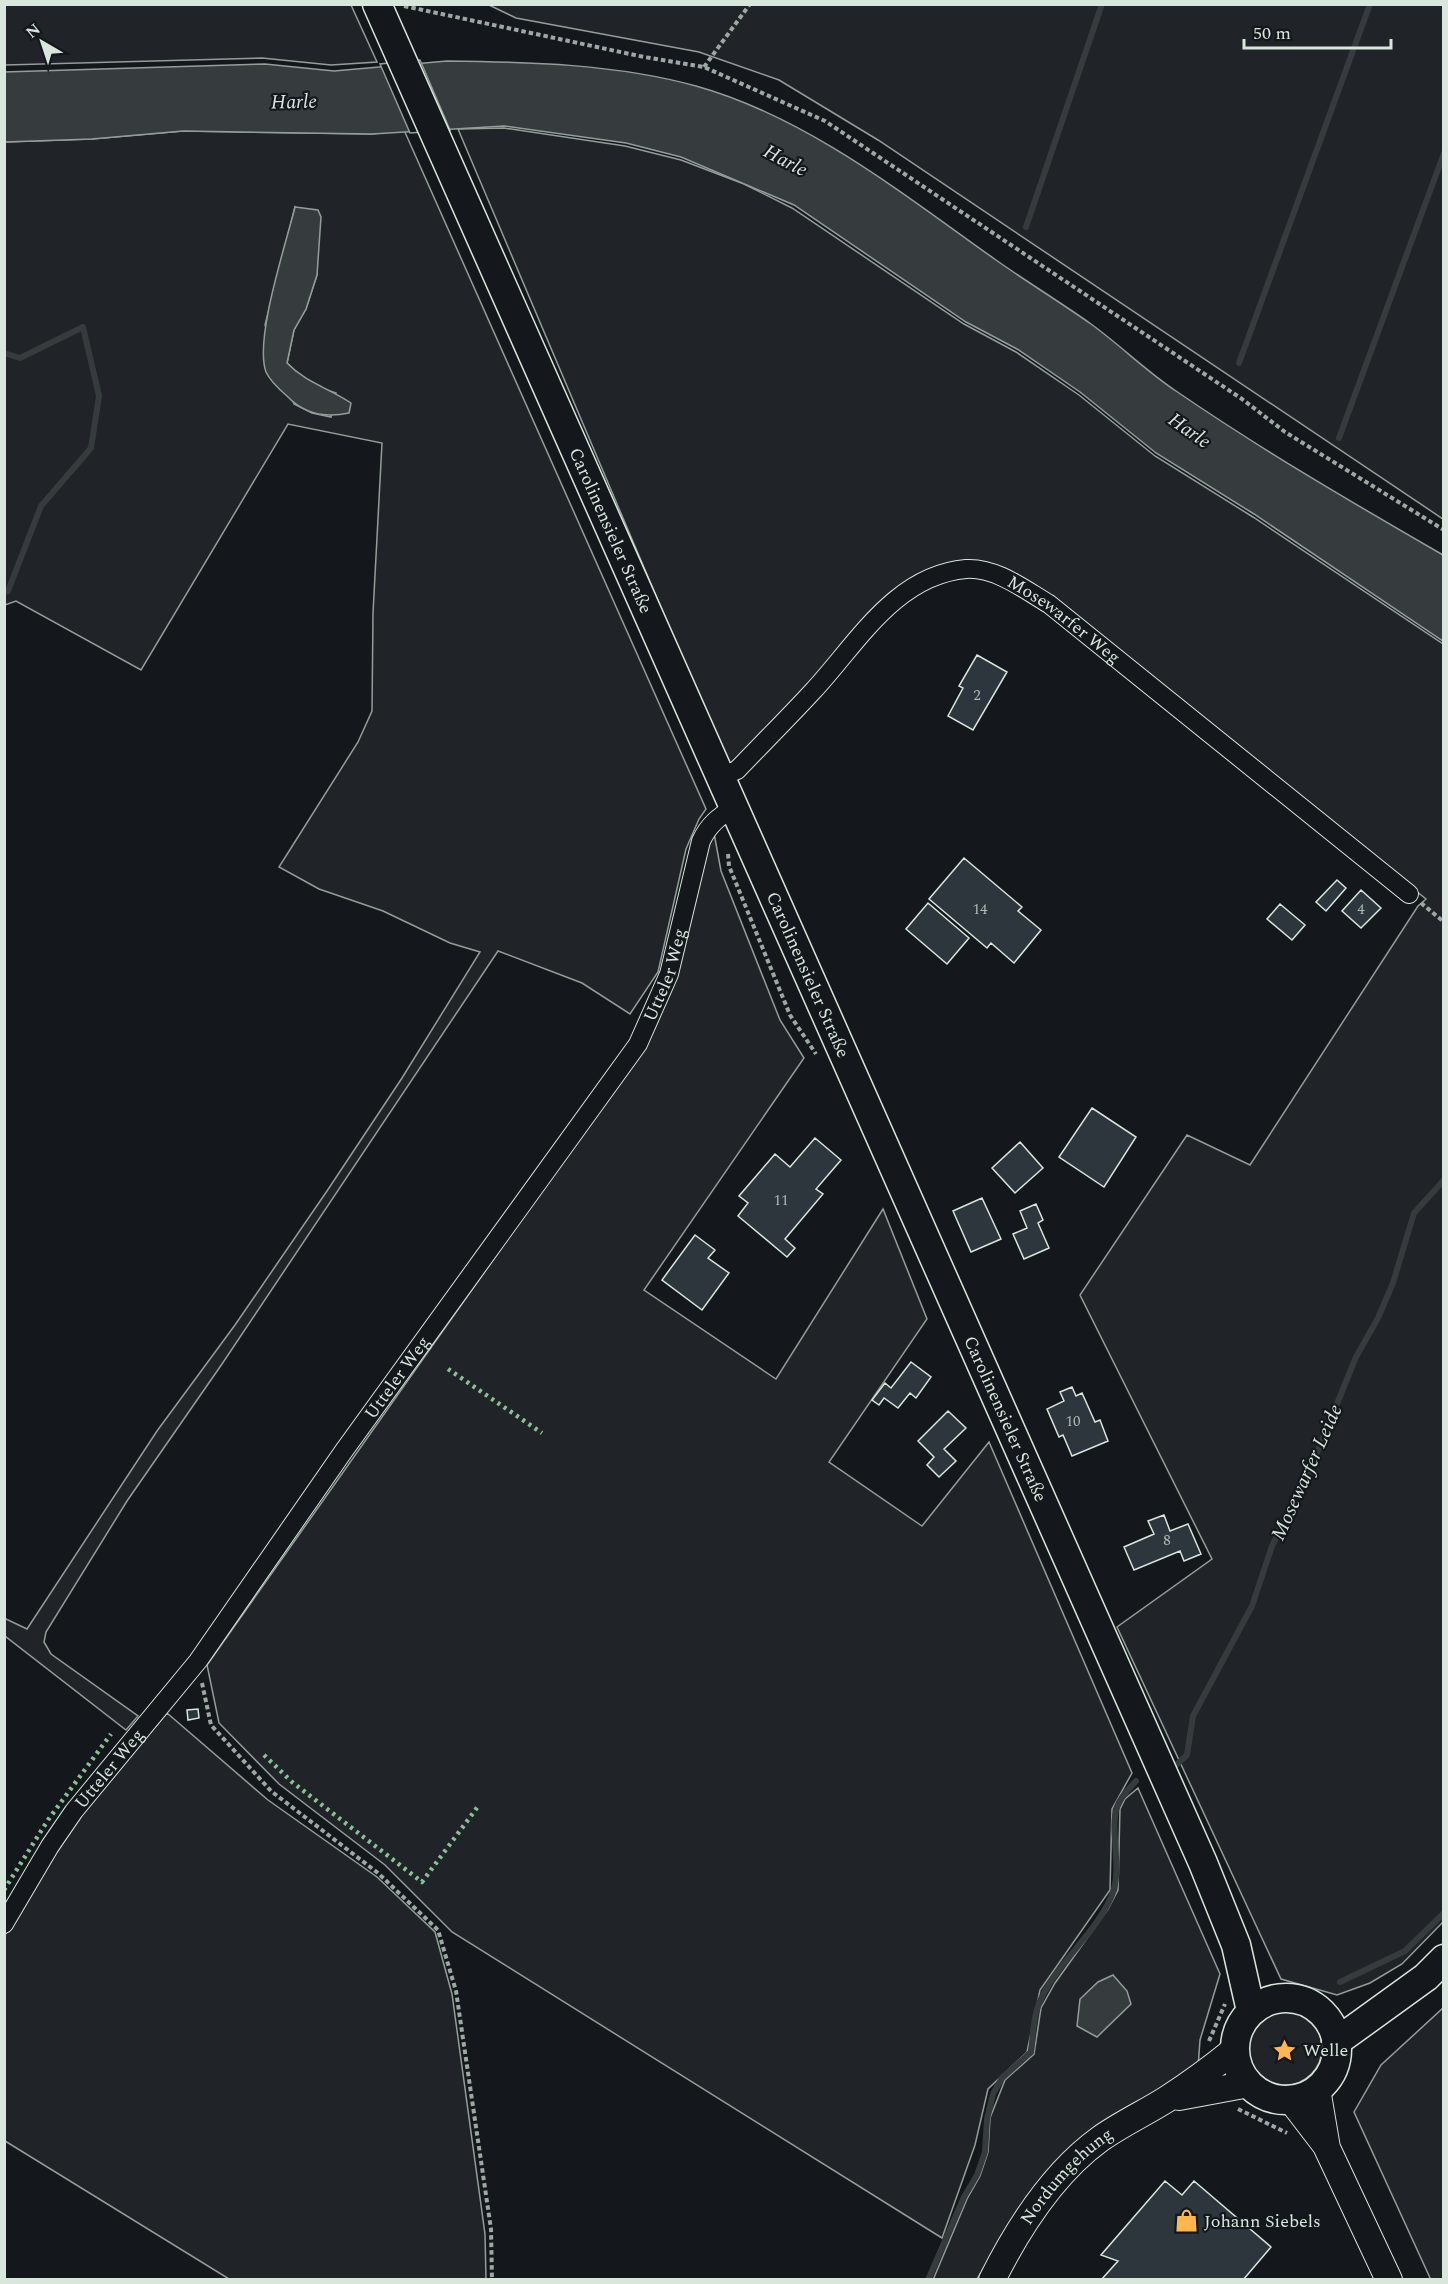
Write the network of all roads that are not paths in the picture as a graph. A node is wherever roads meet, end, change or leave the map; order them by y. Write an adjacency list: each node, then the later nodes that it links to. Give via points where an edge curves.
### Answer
1 (378, 8): 2 (main road, Carolinensieler Straße)
2 (721, 777): 3 (main road, Carolinensieler Straße); 4 (street, Mosewarfer Weg, via 737,770 813,691 873,620 909,590 930,578 967,569 994,573 1049,604)
3 (734, 807): 5 (street, Utteler Weg, via 718,817 701,841 669,974 638,1044 336,1461 198,1661 74,1811); 6 (main road, Carolinensieler Straße)
4 (1409, 894)
5 (4, 1924)
6 (1236, 1945): 8 (main road, Carolinensieler Straße); 9 (main road, Carolinensieler Straße)
7 (1443, 1959): 10 (main road, via 1426,1977 1399,1995)
8 (1279, 1998): 9 (main road); 10 (main road, via 1305,2002)
9 (1251, 2012): 11 (main road, via 1243,2022)
10 (1331, 2029): 13 (main road, via 1333,2068)
11 (1234, 2050): 12 (main road, via 1239,2067); 14 (main road, Nordumgehung)
12 (1235, 2086): 14 (main road, Nordumgehung); 15 (main road)
13 (1317, 2089): 15 (main road); 16 (main road)
14 (1167, 2099): 17 (main road, Nordumgehung, via 1100,2139 1074,2161 1041,2200)
15 (1291, 2100): 16 (main road)
16 (1327, 2148): 18 (main road)
17 (992, 2280)
18 (1389, 2280)

